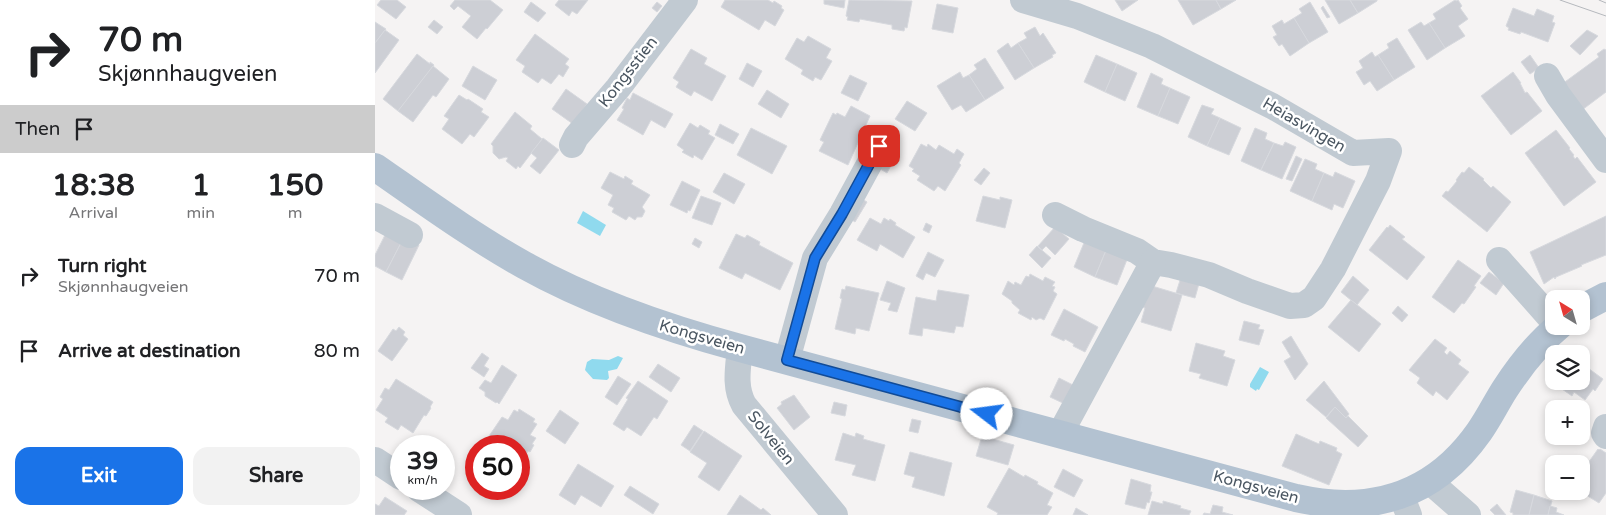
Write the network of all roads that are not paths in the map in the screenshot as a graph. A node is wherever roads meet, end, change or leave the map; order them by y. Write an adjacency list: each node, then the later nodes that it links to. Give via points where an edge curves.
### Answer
1 (685, 0): 5 (street, Kongsstien, via 575,137)
2 (1023, 0): 12 (street, Heiasvingen, via 1077,16 1153,46 1272,106 1353,152 1389,151 1333,269 1321,289 1304,305 1290,306 1209,275)
3 (1547, 76): 4 (street, via 1558,95)
4 (1601, 144)
5 (572, 145)
6 (879, 146): 18 (street, via 815,258)
7 (375, 167): 17 (main road, Kongsveien, via 474,236 541,274 618,310)
8 (1055, 215): 12 (street, via 1137,251)
9 (375, 216): 10 (street)
10 (410, 235)
11 (1499, 260): 15 (street)
12 (1153, 262): 20 (street)
13 (1606, 296): 14 (main road)
14 (1590, 304)
15 (1545, 312)
16 (1550, 335): 24 (main road, Kongsveien, via 1525,361 1463,453)
17 (740, 348): 18 (main road, Kongsveien); 29 (street, Solveien, via 737,379 744,405)
18 (787, 360): 20 (main road, Kongsveien)
19 (1606, 427): 21 (street)
20 (1060, 434): 27 (main road, Kongsveien, via 1312,502)
21 (1606, 436)
22 (375, 460): 23 (street)
23 (390, 470)
24 (1429, 481): 26 (main road, Kongsveien); 30 (street)
25 (436, 500): 28 (street)
26 (1405, 505): 27 (main road, Kongsveien)
27 (1361, 509)
28 (459, 515)
29 (835, 515)
30 (1468, 515)

